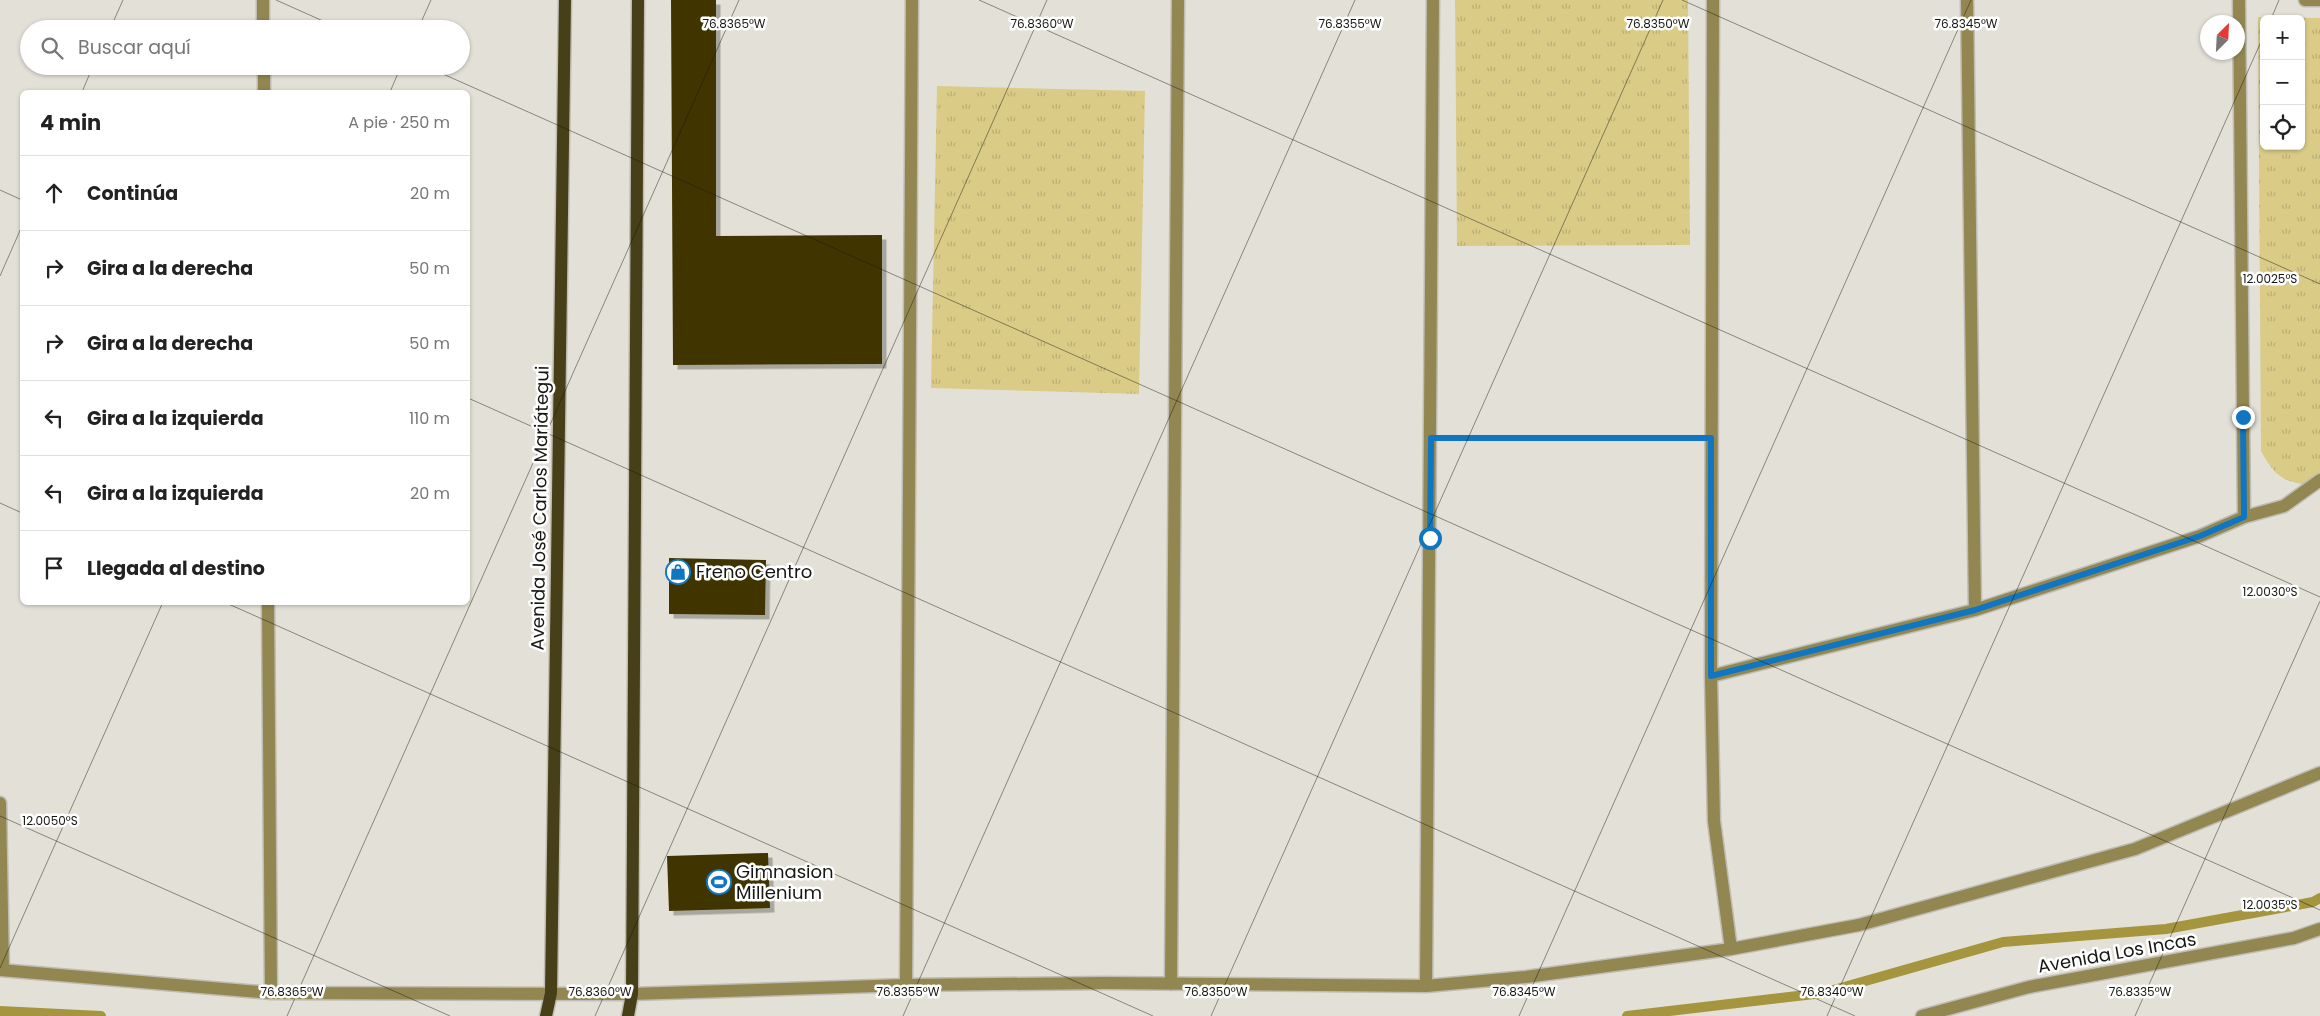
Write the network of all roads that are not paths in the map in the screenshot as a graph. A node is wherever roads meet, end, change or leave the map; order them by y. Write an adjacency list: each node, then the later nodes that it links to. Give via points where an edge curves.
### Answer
1 (263, 0): 12 (street)
2 (565, 0): 29 (main road, Avenida José Carlos Mariátegui)
3 (638, 0): 30 (main road)
4 (912, 0): 26 (street)
5 (1178, 0): 25 (street)
6 (1432, 0): 27 (street)
7 (1713, 0): 19 (street)
8 (1967, 0): 18 (street)
9 (2239, 0): 16 (street)
10 (2305, 0): 11 (street)
11 (2320, 0)
12 (263, 20)
13 (264, 75): 14 (street)
14 (264, 90)
15 (2320, 480): 16 (street, via 2284,506)
16 (2244, 517): 18 (street, via 2200,536)
17 (268, 605): 28 (street)
18 (1975, 610): 19 (street)
19 (1711, 676): 23 (street, via 1714,821)
20 (2320, 773): 23 (street, via 2135,849 1859,925)
21 (0, 803): 24 (street)
22 (2320, 929): 33 (street, Avenida Los Incas, via 2294,938 2029,987)
23 (1731, 949): 27 (street, via 1526,977)
24 (1, 970): 28 (street)
25 (1171, 984): 26 (street); 27 (street)
26 (906, 985): 30 (street)
27 (1426, 986)
28 (271, 993): 29 (street)
29 (551, 993): 30 (street); 31 (main road, Avenida José Carlos Mariátegui)
30 (632, 994): 32 (main road)
31 (546, 1016)
32 (628, 1016)
33 (1922, 1016)

